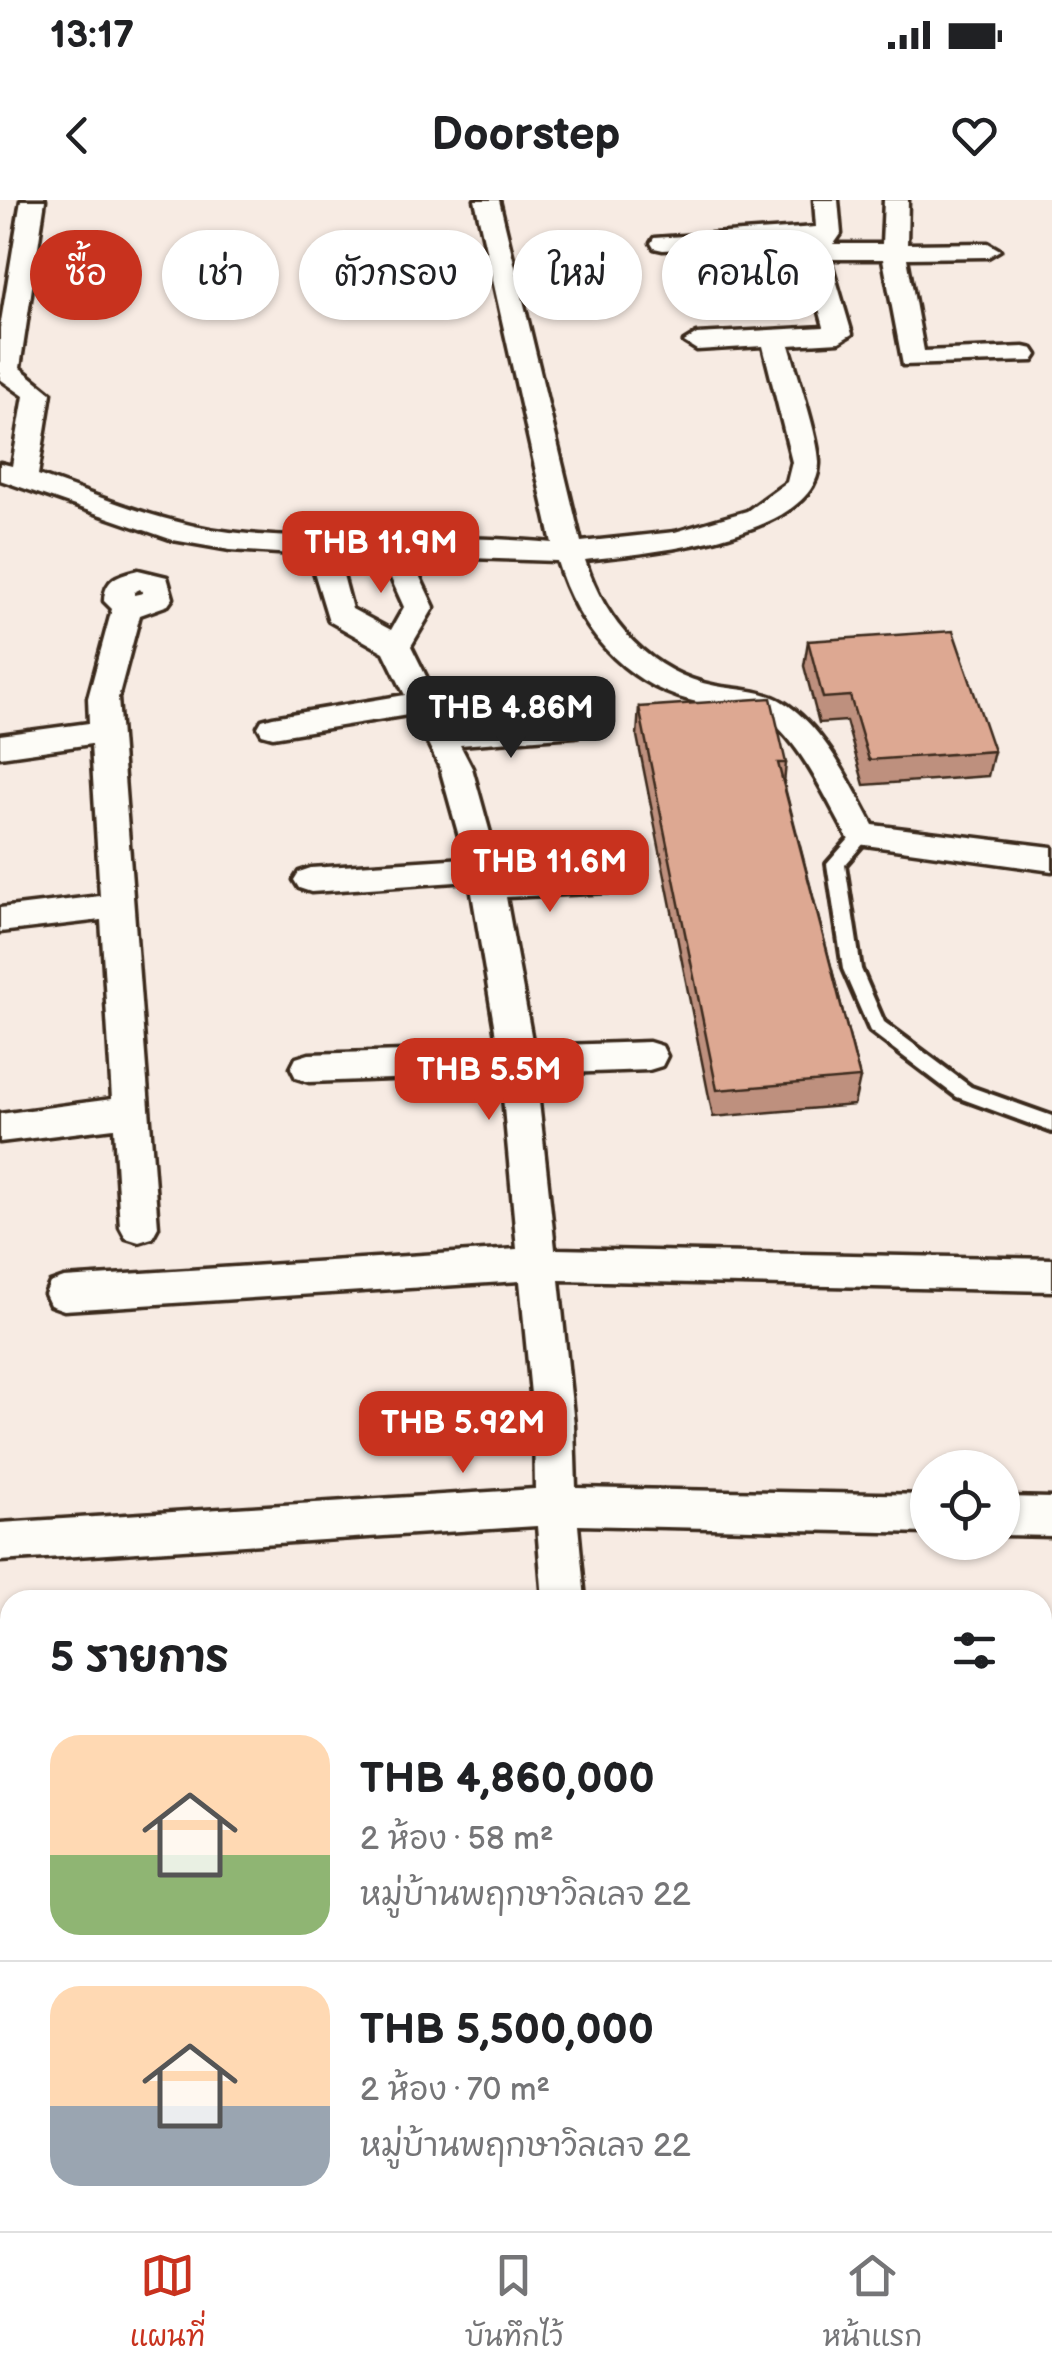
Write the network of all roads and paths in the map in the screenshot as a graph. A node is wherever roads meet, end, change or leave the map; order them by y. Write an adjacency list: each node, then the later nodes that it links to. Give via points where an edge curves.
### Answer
1 (33, 200): 13 (street)
2 (487, 200): 18 (street)
3 (826, 200): 5 (street)
4 (896, 200): 8 (street)
5 (823, 230)
6 (835, 245): 8 (street)
7 (988, 250): 8 (street)
8 (894, 253): 12 (street, via 912,359)
9 (835, 313): 10 (street, via 839,334)
10 (774, 338): 11 (street); 18 (street, via 806,462 800,486 757,518 677,541)
11 (696, 342)
12 (1024, 355)
13 (3, 374): 14 (street, via 38,392)
14 (12, 475): 15 (street)
15 (173, 530): 17 (street); 23 (street, via 138,593 103,698)
16 (390, 546): 17 (street); 18 (street); 19 (street, via 419,606)
17 (321, 548): 19 (street, via 338,614)
18 (565, 553): 26 (street, via 625,655 660,680 770,706 843,796)
19 (396, 646): 20 (street)
20 (426, 702): 22 (street); 24 (street)
21 (575, 726): 24 (street)
22 (273, 727)
23 (105, 731): 25 (street); 31 (street)
24 (442, 736): 28 (street)
25 (0, 746)
26 (862, 835): 27 (street); 37 (lane, via 836,864 852,969 877,1026 964,1092)
27 (1052, 859)
28 (485, 877): 29 (street); 30 (street); 34 (street)
29 (312, 880)
30 (610, 880)
31 (117, 906): 32 (street); 36 (street)
32 (0, 920)
33 (650, 1056): 34 (street)
34 (517, 1058): 35 (street); 40 (street)
35 (310, 1068)
36 (132, 1111): 38 (street); 39 (street)
37 (1052, 1124)
38 (0, 1128)
39 (139, 1227)
40 (536, 1264): 41 (street); 42 (street); 43 (street)
41 (1052, 1276)
42 (64, 1294)
43 (556, 1506): 44 (street); 47 (street); 48 (street)
44 (910, 1514)
45 (1020, 1516): 46 (street)
46 (1052, 1517)
47 (0, 1542)
48 (563, 1590)

